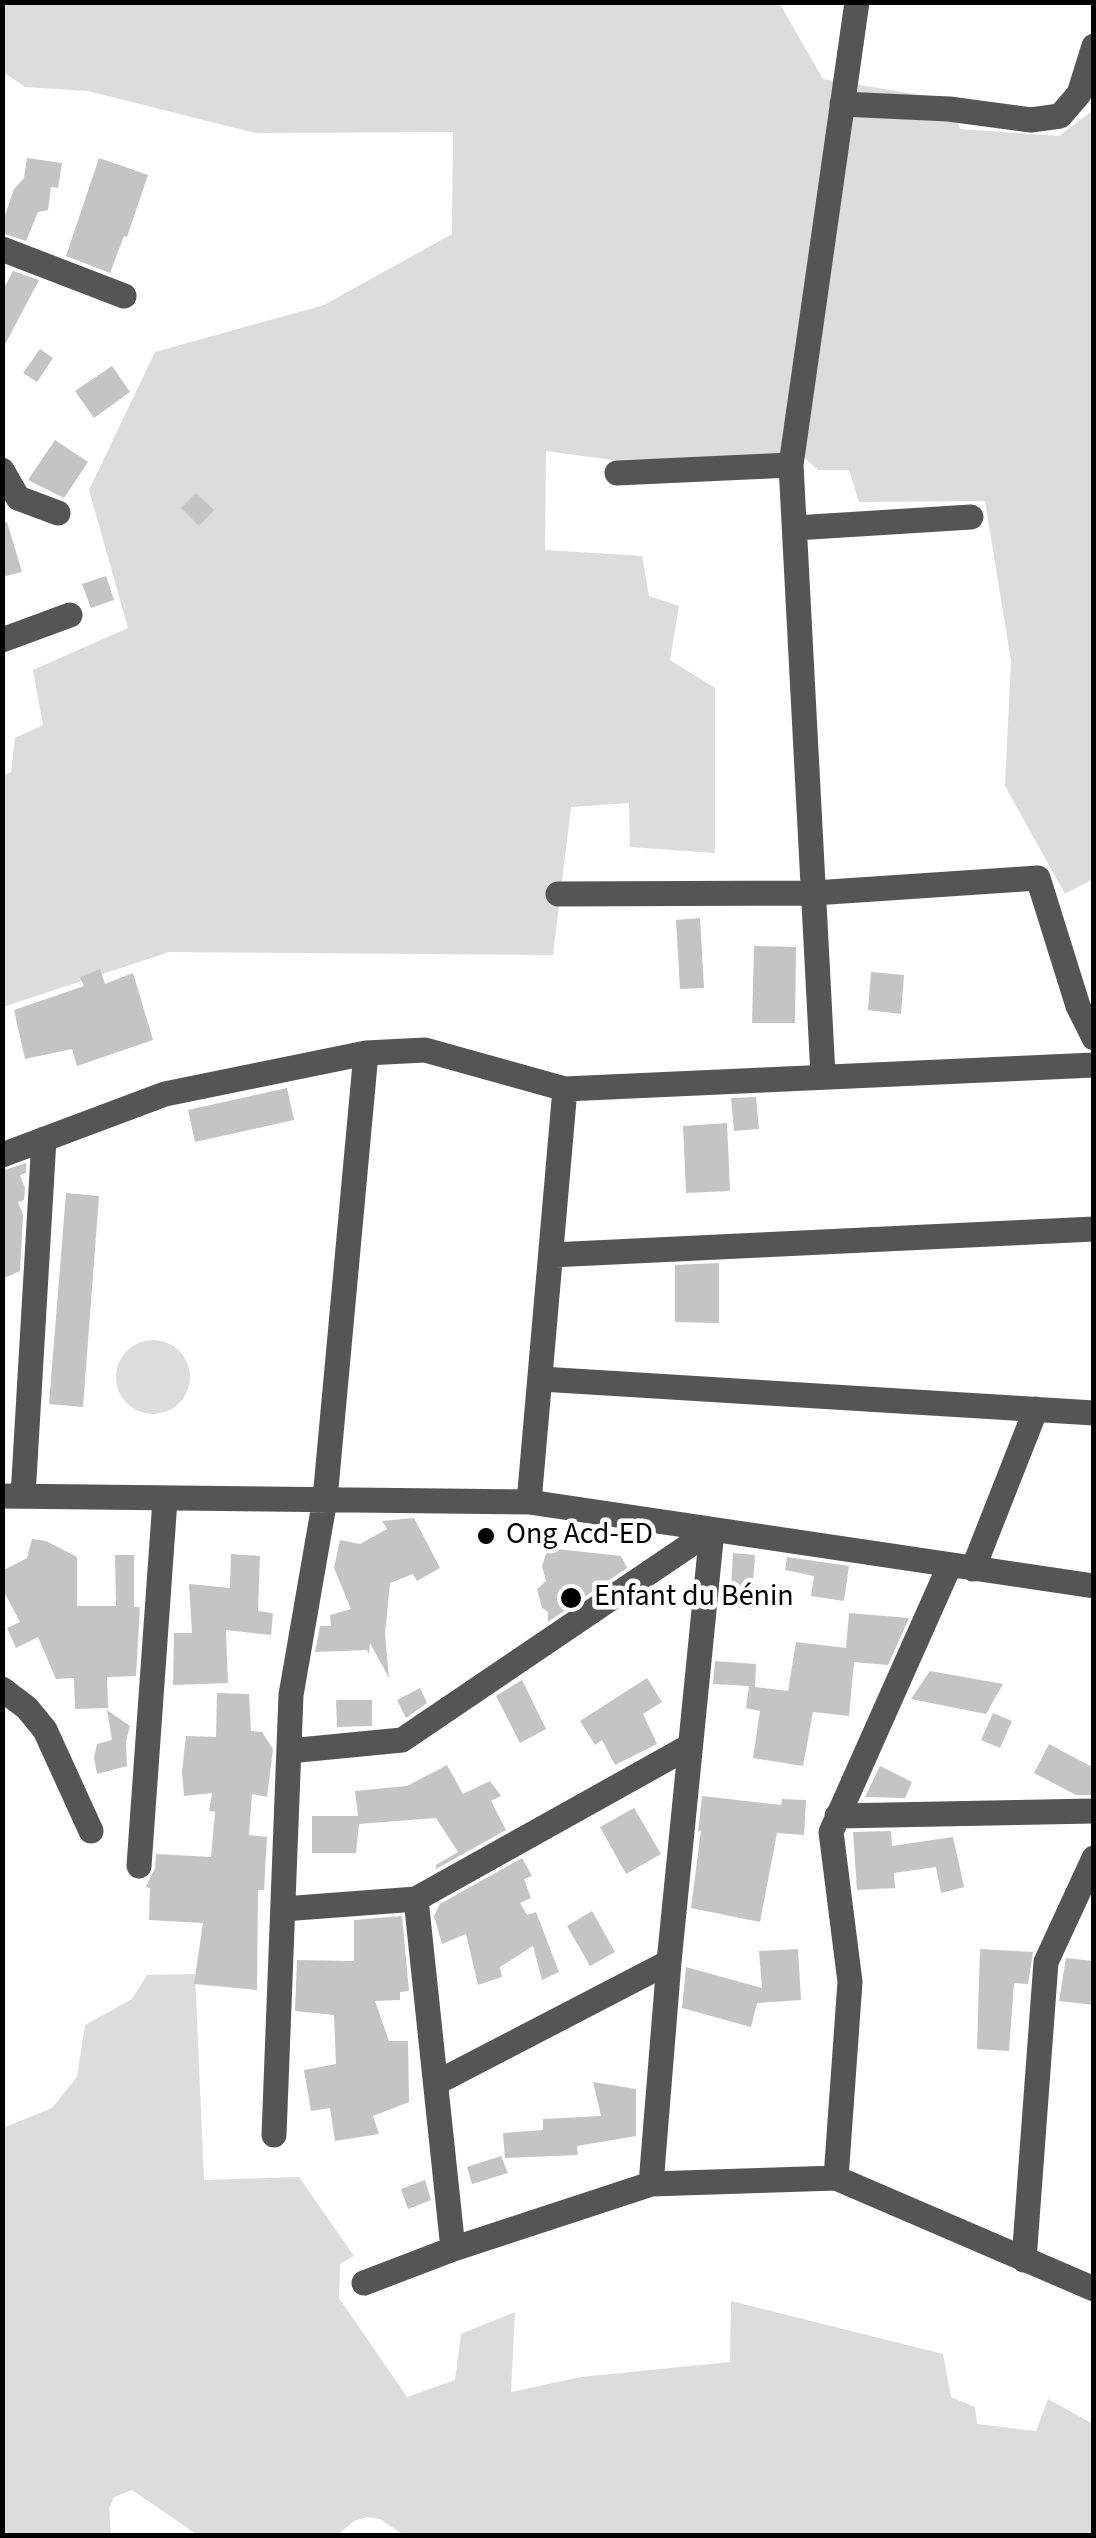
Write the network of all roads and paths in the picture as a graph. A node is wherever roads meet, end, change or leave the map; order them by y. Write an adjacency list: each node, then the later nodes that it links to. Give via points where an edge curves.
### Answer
1 (857, 2): 3 (street)
2 (1094, 46): 3 (street, via 1079,94 1060,116 1031,120)
3 (842, 104): 6 (street)
4 (2, 249): 5 (street)
5 (124, 296)
6 (791, 466): 8 (street); 12 (street)
7 (2, 470): 9 (street)
8 (617, 473)
9 (10, 501): 10 (street)
10 (58, 513)
11 (971, 517): 12 (street)
12 (795, 528): 15 (street)
13 (70, 615): 14 (street)
14 (2, 640)
15 (814, 893): 16 (street); 17 (street, via 1038,878); 20 (street)
16 (558, 894)
17 (1094, 1038)
18 (366, 1053): 21 (street, via 425,1050); 22 (street, via 166,1094); 30 (street)
19 (1094, 1064): 20 (street)
20 (823, 1075): 21 (street)
21 (565, 1089): 25 (street)
22 (44, 1139): 23 (street); 29 (street)
23 (2, 1155)
24 (1094, 1228): 25 (street)
25 (551, 1255): 26 (street)
26 (541, 1379): 27 (street); 32 (street)
27 (1036, 1409): 28 (street); 34 (street)
28 (1094, 1412)
29 (12, 1496): 31 (street)
30 (325, 1498): 31 (street); 32 (street); 38 (street, via 291,1696)
31 (165, 1500): 43 (street)
32 (529, 1502): 33 (street)
33 (712, 1530): 34 (street); 37 (street); 38 (street, via 402,1740)
34 (961, 1568): 35 (street); 40 (street)
35 (1094, 1586)
36 (2, 1689): 41 (street, via 45,1730)
37 (690, 1746): 44 (street); 46 (street)
38 (289, 1751): 45 (street)
39 (1094, 1811): 40 (street)
40 (838, 1816): 49 (street, via 831,1832 850,1982)
41 (91, 1831)
42 (1094, 1858): 52 (street, via 1046,1962)
43 (138, 1866)
44 (416, 1899): 45 (street); 47 (street)
45 (283, 1909): 48 (street)
46 (669, 1962): 47 (street); 50 (street)
47 (436, 2084): 51 (street)
48 (274, 2135)
49 (836, 2178): 50 (street); 52 (street)
50 (651, 2184): 51 (street)
51 (453, 2249): 53 (street)
52 (1024, 2260): 54 (street)
53 (364, 2283)
54 (1094, 2289)

